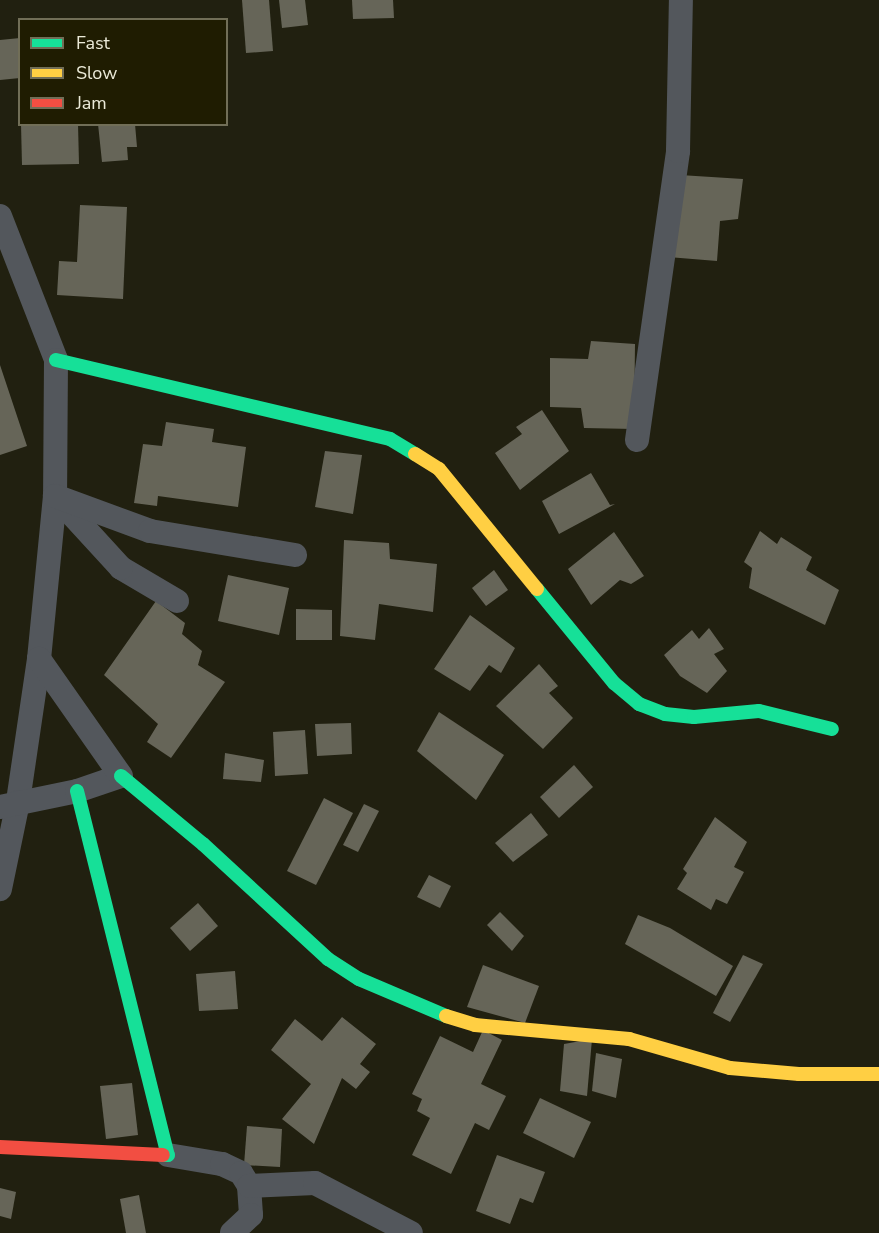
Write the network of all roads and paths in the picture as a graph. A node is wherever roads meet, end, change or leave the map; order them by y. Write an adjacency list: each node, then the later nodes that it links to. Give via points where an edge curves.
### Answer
1 (681, 0): 4 (street, via 678,151)
2 (0, 216): 3 (street)
3 (56, 360): 5 (street); 9 (street, via 390,439 439,469 614,683 639,705 665,714 694,717 759,711)
4 (637, 440)
5 (55, 496): 6 (street, via 150,531); 7 (street, via 122,568); 8 (street)
6 (295, 555)
7 (177, 601)
8 (39, 659): 10 (street); 12 (street)
9 (832, 729)
10 (121, 776): 11 (street); 14 (street, via 203,844 328,960 359,979 444,1015 475,1025 629,1039 730,1068 799,1074)
11 (77, 791): 12 (street); 16 (street)
12 (9, 805): 13 (street)
13 (0, 889)
14 (879, 1074)
15 (0, 1147): 16 (street)
16 (168, 1155): 17 (street, via 222,1164 241,1173)
17 (249, 1186): 18 (street, via 251,1215); 19 (street, via 315,1183)
18 (232, 1233)
19 (411, 1233)

